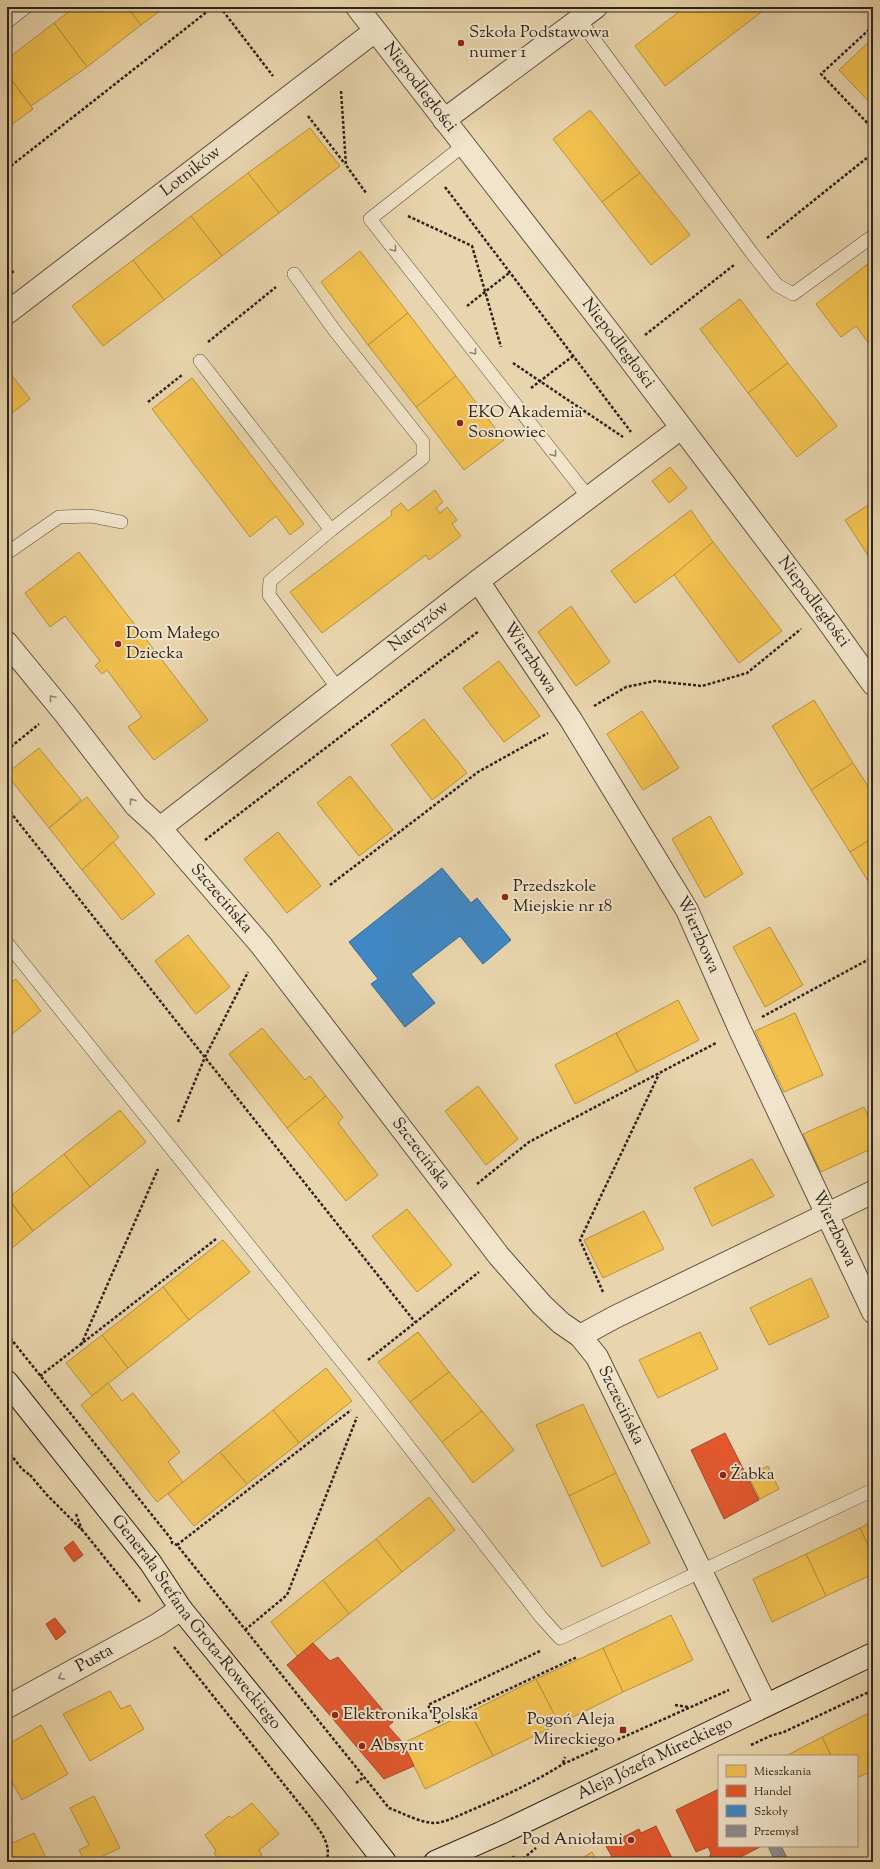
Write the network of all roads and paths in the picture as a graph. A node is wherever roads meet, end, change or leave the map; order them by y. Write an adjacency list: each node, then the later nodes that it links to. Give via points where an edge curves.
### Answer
1 (26, 7): 6 (lane)
2 (213, 7): 16 (path)
3 (220, 7): 9 (path)
4 (357, 7): 8 (street, Niepodległości)
5 (588, 13): 12 (street); 18 (lane, via 746,246 777,284 794,294)
6 (7, 22)
7 (873, 26): 13 (path, via 821,74)
8 (375, 31): 12 (street, Niepodległości); 22 (street, Lotników)
9 (274, 78)
10 (341, 86): 15 (path)
11 (306, 113): 15 (path)
12 (444, 120): 14 (street, Niepodległości)
13 (873, 128)
14 (464, 145): 17 (lane); 31 (street, Niepodległości)
15 (346, 165): 17 (path)
16 (7, 169)
17 (379, 212): 21 (path, via 472,246); 23 (lane, one-way to 23)
18 (873, 236)
19 (509, 273): 21 (path)
20 (294, 274): 27 (path, via 202,347); 35 (lane, via 335,331 423,442 423,458)
21 (485, 292): 23 (path); 24 (path)
22 (10, 305)
23 (449, 320): 30 (lane, one-way to 30)
24 (501, 349)
25 (573, 356): 28 (path)
26 (510, 360): 28 (path)
27 (200, 361): 29 (path); 35 (lane)
28 (540, 381): 30 (path); 32 (path)
29 (148, 402)
30 (512, 402): 33 (lane, one-way to 33)
31 (681, 428): 32 (street, Narcyzów); 38 (street, Niepodległości)
32 (648, 454): 33 (street, Narcyzów)
33 (589, 498): 37 (street, Narcyzów)
34 (121, 522): 36 (lane, via 91,516 59,517)
35 (331, 530): 41 (lane, via 270,581 269,595)
36 (7, 553)
37 (478, 581): 41 (street, Narcyzów); 43 (street, Wierzbowa)
38 (822, 614): 40 (street, Niepodległości); 43 (path, via 806,624 747,673 702,686 655,681 626,687)
39 (10, 652): 42 (street, Szczecińska, one-way to 39)
40 (873, 684)
41 (339, 690): 46 (street, Narcyzów)
42 (60, 708): 44 (path); 46 (street, Szczecińska, one-way to 42, via 136,806)
43 (571, 720): 47 (path, via 478,772); 50 (street, Wierzbowa, via 687,910)
44 (7, 750)
45 (7, 808): 59 (path)
46 (160, 828): 53 (street, Szczecińska, via 261,946)
47 (330, 885)
48 (7, 943): 55 (lane)
49 (873, 957): 50 (path)
50 (740, 1030): 51 (path); 54 (street, Wierzbowa)
51 (659, 1073): 53 (path, via 529,1142); 58 (path, via 580,1240)
52 (873, 1192): 54 (street)
53 (456, 1201): 56 (street, Szczecińska)
54 (828, 1214): 57 (street, Wierzbowa); 58 (street)
55 (233, 1226): 62 (lane); 63 (path)
56 (499, 1256): 59 (path); 61 (street, Szczecińska, via 561,1324)
57 (873, 1312)
58 (615, 1317): 61 (street)
59 (415, 1322): 62 (path)
60 (7, 1334): 63 (path)
61 (580, 1336): 71 (street, Szczecińska, via 597,1357)
62 (351, 1374): 65 (lane)
63 (40, 1376): 70 (path, via 172,1543)
64 (7, 1382): 73 (street, Generała Stefana Grota-Roweckiego, via 150,1562)
65 (365, 1396): 70 (path); 74 (path, via 287,1595); 75 (lane)
66 (7, 1450): 68 (path)
67 (30, 1475): 68 (path)
68 (33, 1478): 72 (path, via 84,1532)
69 (873, 1490): 71 (lane)
70 (177, 1546): 74 (path)
71 (701, 1572): 75 (lane); 79 (street, Szczecińska)
72 (143, 1606)
73 (181, 1609): 83 (street, Pusta, one-way to 83, via 157,1625); 89 (street, Generała Stefana Grota-Roweckiego)
74 (245, 1630): 87 (path, via 389,1808 413,1818 433,1823 443,1822 541,1778)
75 (560, 1638): 78 (path, via 558,1642 428,1705 437,1723)
76 (171, 1643): 88 (path, via 310,1817 326,1840)
77 (873, 1654): 82 (street, Aleja Józefa Mireckiego)
78 (582, 1655)
79 (754, 1679): 82 (street, Szczecińska); 84 (path)
80 (873, 1690): 85 (path)
81 (676, 1705): 84 (path)
82 (766, 1705): 90 (street, Aleja Józefa Mireckiego, via 501,1833)
83 (7, 1707)
84 (688, 1707): 87 (path)
85 (749, 1746)
86 (564, 1757): 87 (path)
87 (563, 1764)
88 (326, 1862)
89 (385, 1862)
90 (435, 1862)

